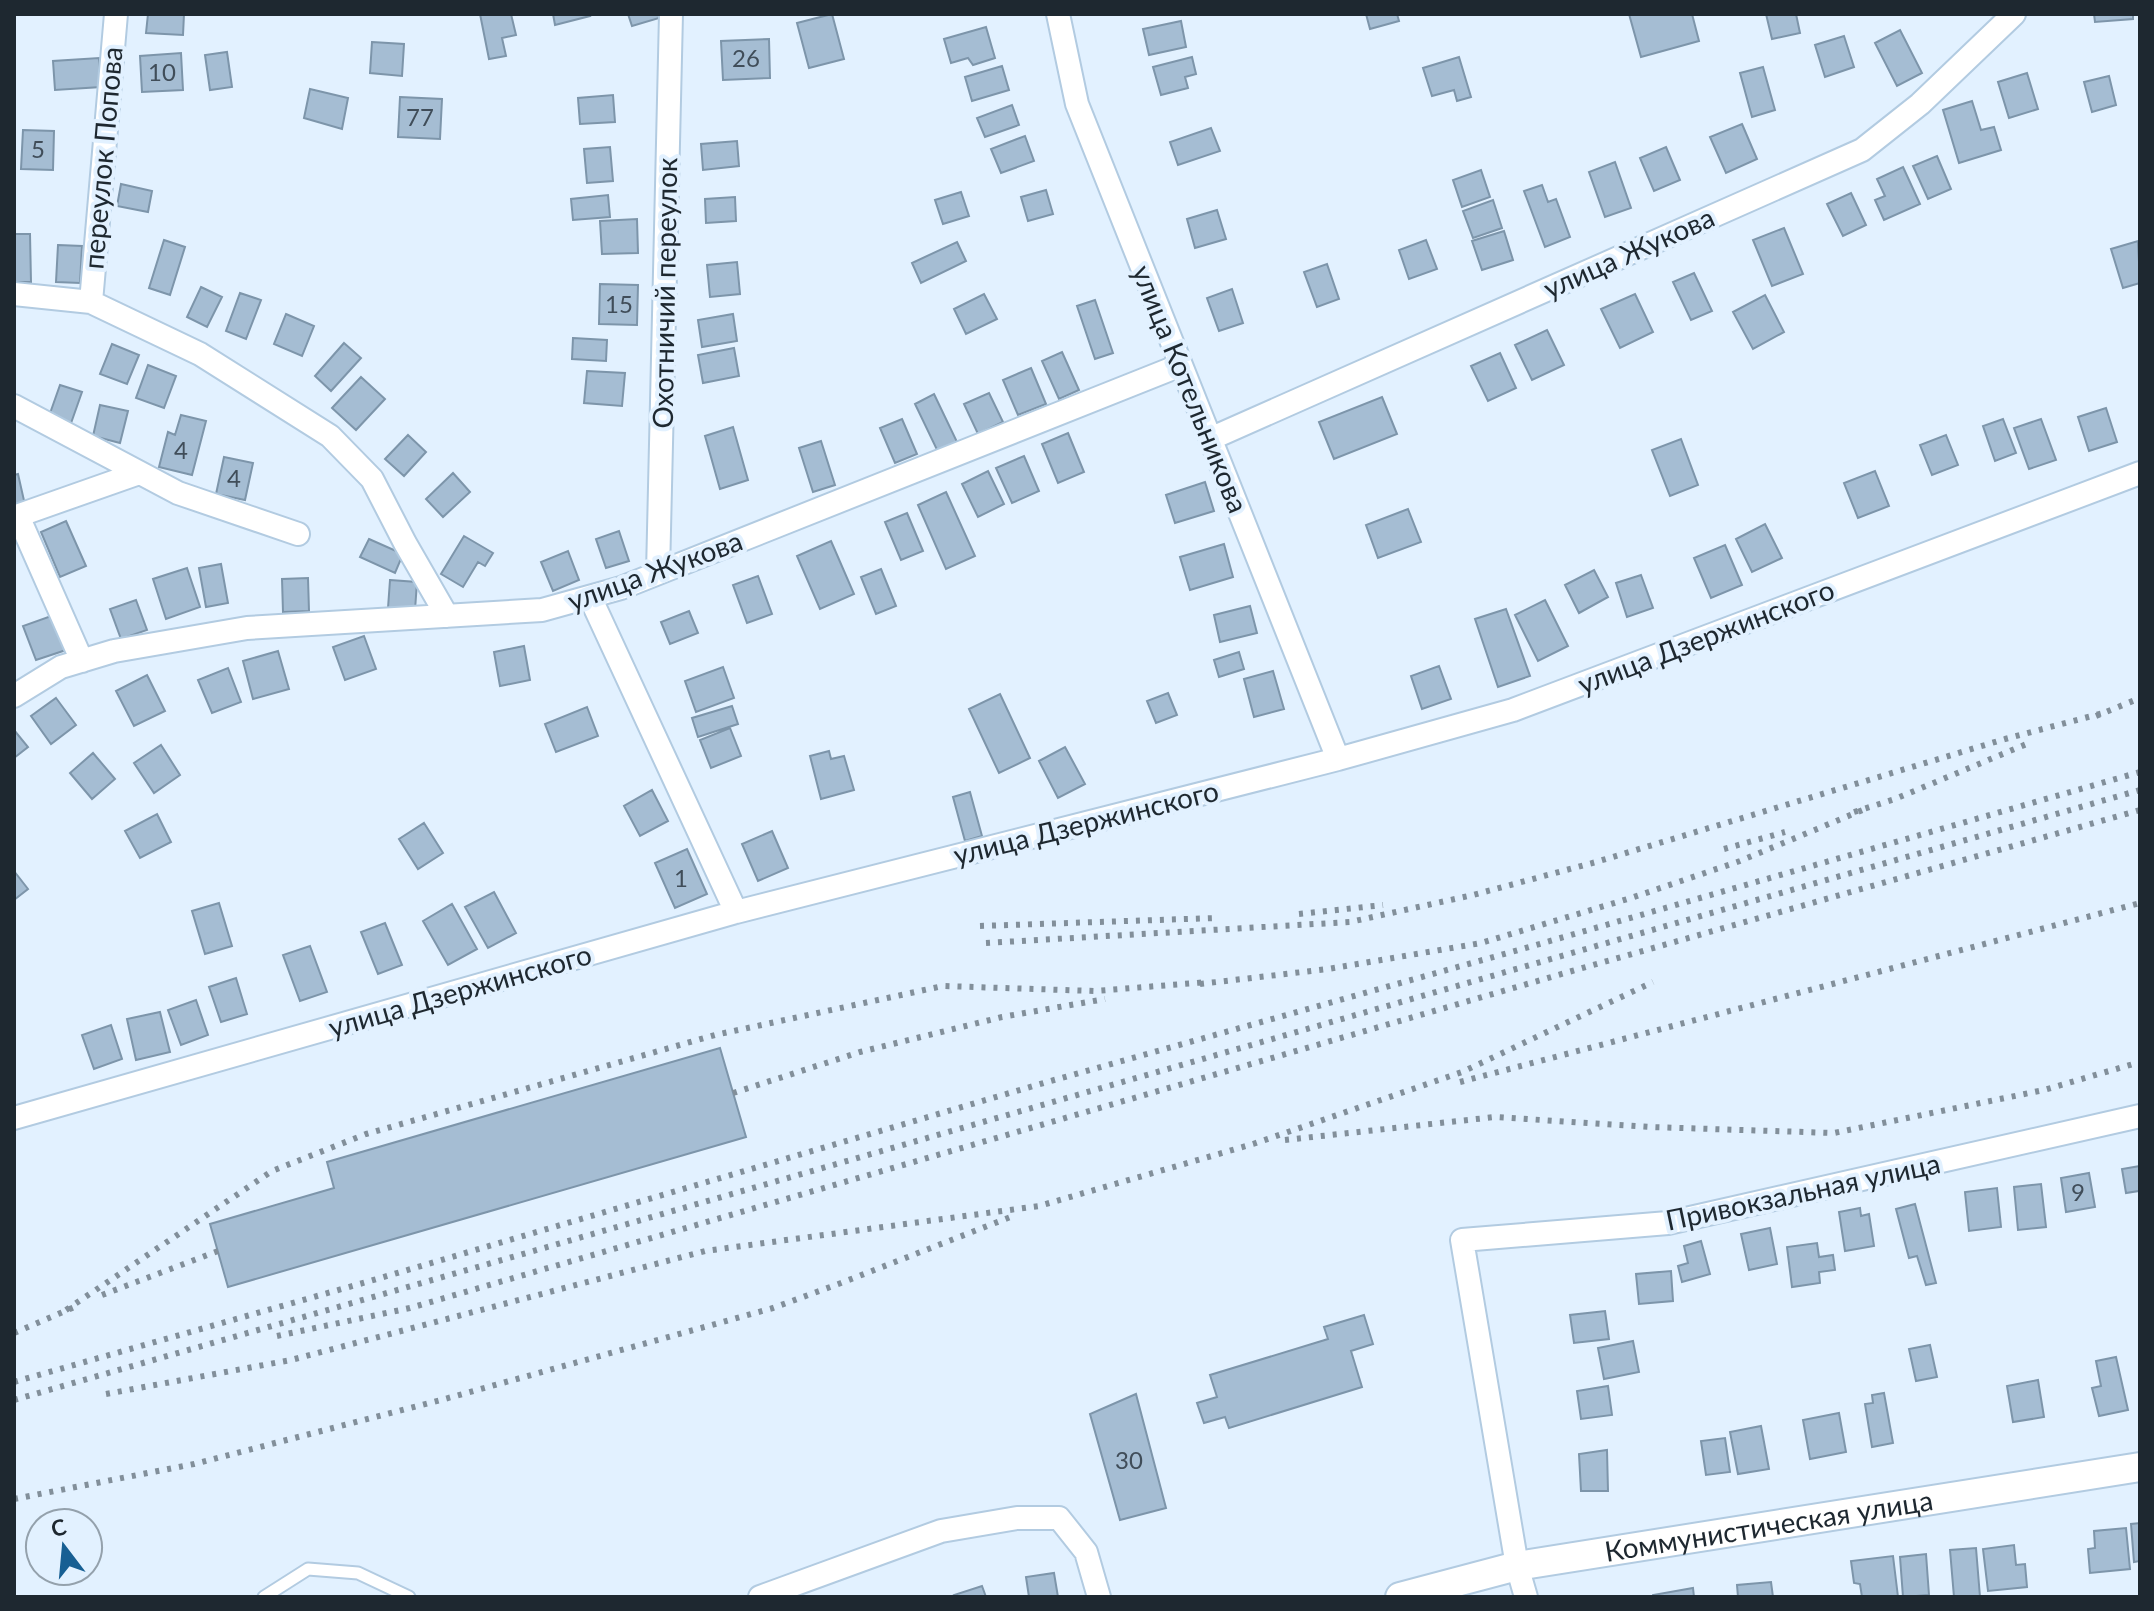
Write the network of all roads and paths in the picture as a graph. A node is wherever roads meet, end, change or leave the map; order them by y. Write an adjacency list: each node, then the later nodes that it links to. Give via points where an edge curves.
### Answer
1 (116, 14): 6 (street, переулок Попова)
2 (671, 14): 14 (street, Охотничий переулок)
3 (1058, 14): 7 (street, улица Котельникова, via 1077,104)
4 (2014, 14): 9 (street, улица Жукова, via 1920,104 1862,150)
5 (14, 294): 6 (street)
6 (91, 302): 16 (street, via 200,354 330,436 372,479)
7 (1181, 365): 9 (street, улица Котельникова); 14 (street, улица Жукова)
8 (14, 406): 10 (street)
9 (1210, 439): 19 (street, улица Котельникова)
10 (139, 473): 12 (street); 13 (street, via 178,493)
11 (2140, 473): 19 (street, улица Дзержинского, via 1513,710)
12 (16, 517): 17 (street)
13 (298, 534)
14 (658, 573): 15 (street, улица Жукова)
15 (590, 597): 16 (street, улица Жукова, via 542,610); 20 (street)
16 (447, 616): 17 (street, улица Жукова, via 247,628)
17 (82, 661): 18 (street, улица Жукова, via 61,667)
18 (14, 696)
19 (1338, 759): 20 (street, улица Дзержинского)
20 (736, 912): 22 (street, улица Дзержинского)
21 (2140, 1116): 24 (street, Привокзальная улица, via 1668,1223 1462,1240)
22 (14, 1118)
23 (2140, 1467): 24 (street, Коммунистическая улица)
24 (1517, 1566): 29 (street, Коммунистическая улица); 30 (street)
25 (264, 1597): 26 (lane, via 308,1569 358,1573)
26 (409, 1597)
27 (760, 1597): 28 (street, via 941,1531 1017,1518 1059,1518 1086,1552)
28 (1099, 1597)
29 (1400, 1597)
30 (1526, 1597)

